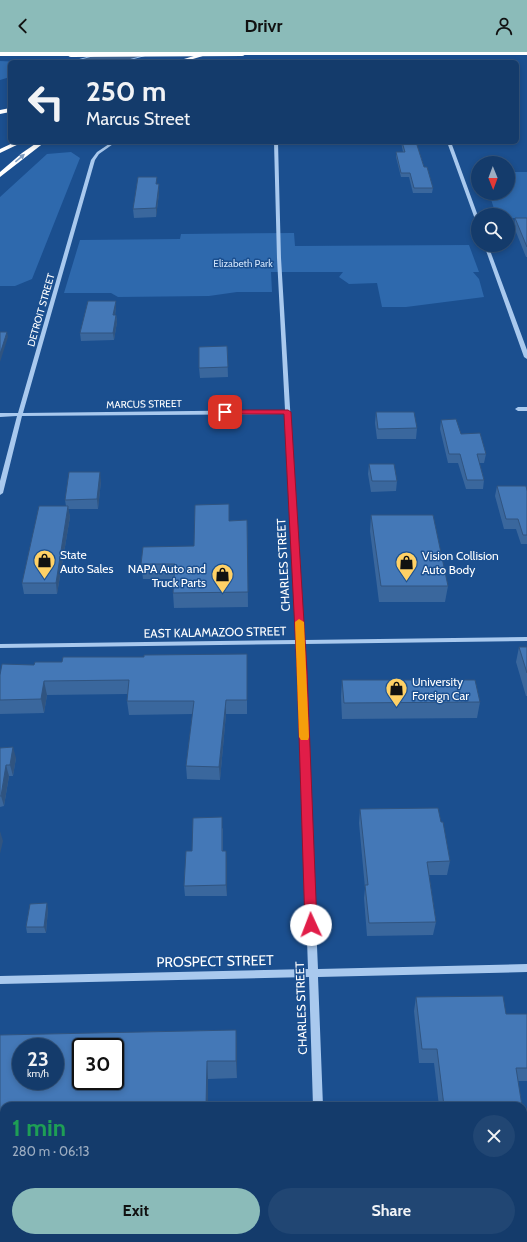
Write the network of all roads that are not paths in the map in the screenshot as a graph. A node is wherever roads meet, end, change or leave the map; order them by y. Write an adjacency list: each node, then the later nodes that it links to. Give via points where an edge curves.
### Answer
1 (213, 52): 5 (highway)
2 (527, 53): 4 (highway)
3 (0, 54): 4 (highway, bridge)
4 (477, 54): 6 (highway)
5 (184, 60)
6 (350, 60)
7 (16, 144): 12 (highway)
8 (39, 144): 13 (highway, one-way to 8)
9 (111, 144): 21 (street, DETROIT STREET, via 92,160)
10 (276, 144): 19 (street, CHARLES STREET, via 279,258)
11 (450, 144): 14 (street)
12 (0, 151)
13 (0, 175)
14 (473, 208)
15 (489, 252): 16 (street)
16 (527, 357)
17 (518, 409): 18 (street)
18 (527, 409)
19 (288, 412): 21 (street, MARCUS STREET); 24 (street, CHARLES STREET)
20 (0, 414): 21 (street, MARCUS STREET)
21 (20, 414): 22 (street, DETROIT STREET)
22 (0, 493)
23 (527, 640): 24 (street, EAST KALAMAZOO STREET)
24 (300, 642): 25 (street, EAST KALAMAZOO STREET); 27 (street, CHARLES STREET)
25 (0, 646)
26 (527, 968): 27 (street, PROSPECT STREET)
27 (313, 972): 28 (street, PROSPECT STREET); 29 (street, CHARLES STREET)
28 (0, 980)
29 (318, 1102)

